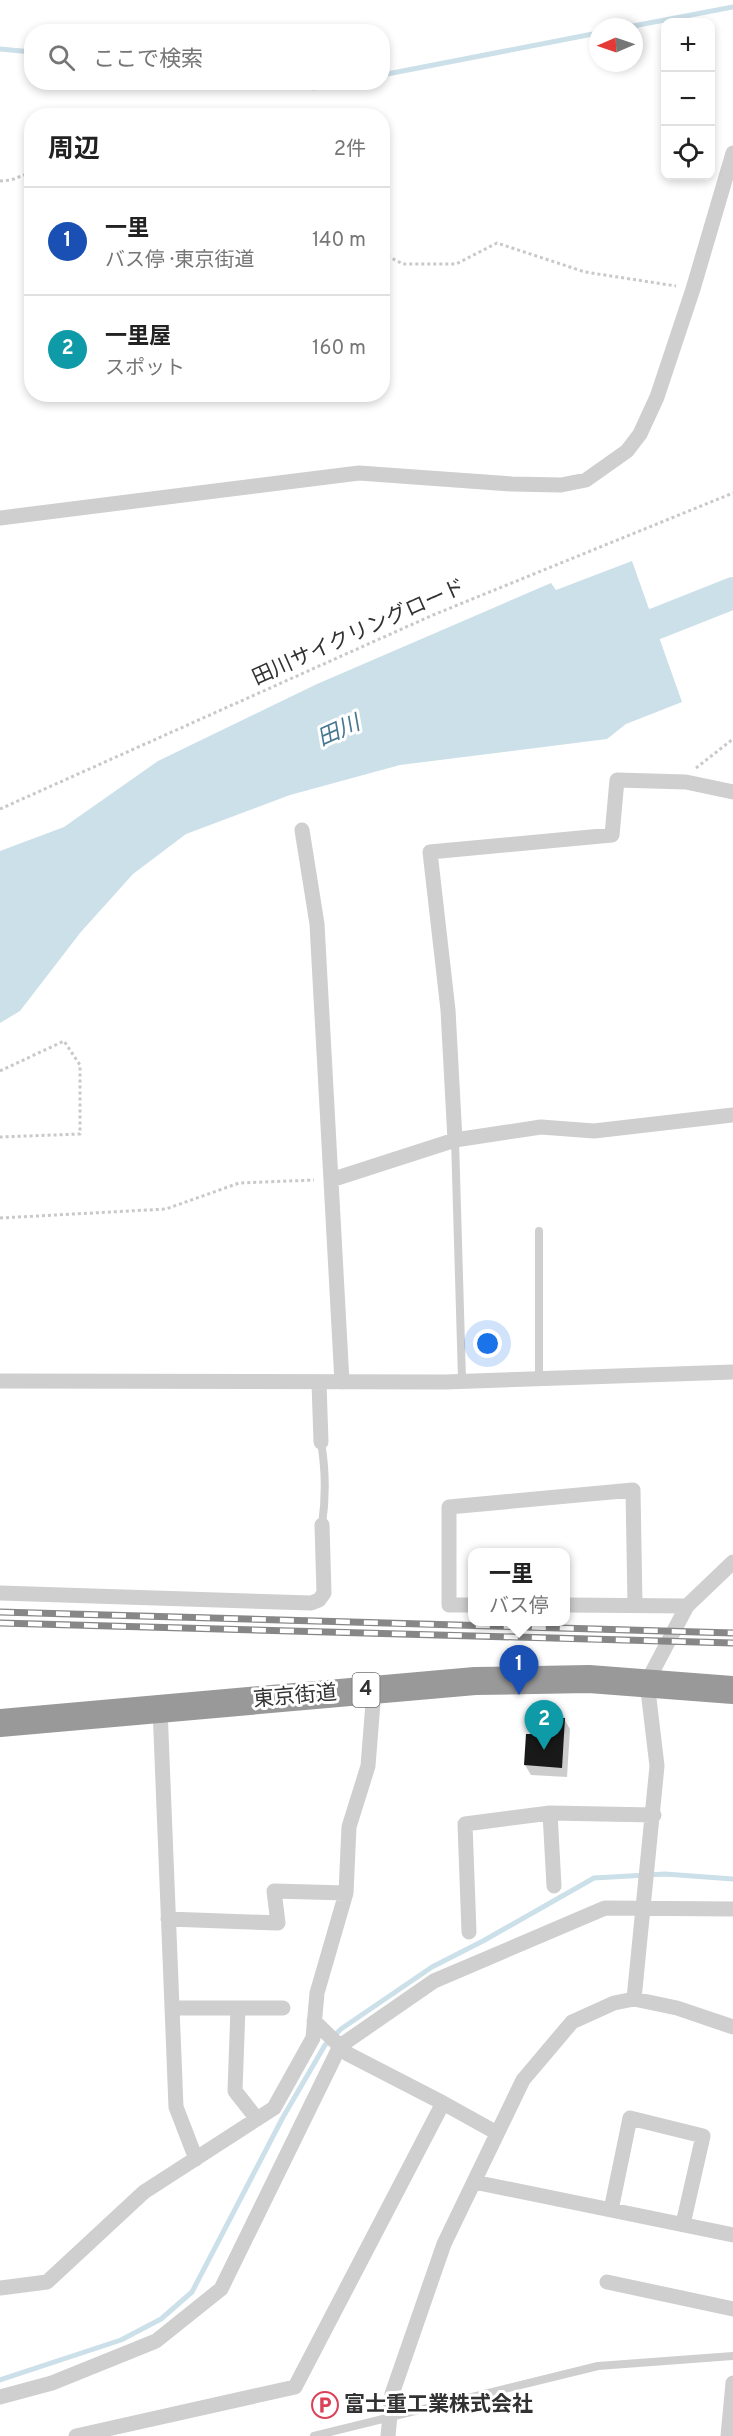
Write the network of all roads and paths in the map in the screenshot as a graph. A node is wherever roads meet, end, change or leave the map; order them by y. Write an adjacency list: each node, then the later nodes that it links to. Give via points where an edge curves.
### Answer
1 (733, 153): 5 (street)
2 (24, 175): 3 (path)
3 (0, 181)
4 (390, 257): 5 (path, via 404,264 456,264 497,243 585,272)
5 (693, 289): 7 (street, via 657,397 640,434 627,451 586,480 534,485 359,473)
6 (733, 493): 11 (path, 田川サイクリングロード, via 433,615)
7 (0, 518)
8 (733, 739): 9 (path, via 699,765)
9 (686, 782): 10 (street); 16 (street, via 617,780 612,835 430,852 448,1010)
10 (733, 792)
11 (0, 809)
12 (302, 830): 17 (street, via 317,924)
13 (0, 1071): 15 (path, via 64,1041 80,1065 81,1134)
14 (733, 1115): 16 (street, via 594,1131 542,1127)
15 (0, 1137)
16 (455, 1140): 17 (street); 22 (lane)
17 (331, 1180): 18 (path, via 239,1183 166,1209); 24 (street)
18 (0, 1218)
19 (539, 1231): 21 (lane)
20 (733, 1372): 21 (street)
21 (539, 1377): 22 (street)
22 (462, 1379): 24 (street)
23 (0, 1381): 25 (street)
24 (342, 1382): 25 (street)
25 (319, 1383): 26 (street)
26 (321, 1442): 27 (lane, via 326,1498)
27 (322, 1525): 29 (street, via 324,1593 311,1603)
28 (731, 1565): 33 (street)
29 (0, 1593)
30 (468, 1605): 32 (street, via 449,1605 449,1507 633,1490)
31 (570, 1605): 32 (street)
32 (635, 1605): 33 (street)
33 (687, 1606): 34 (street)
34 (647, 1682): 35 (highway, 東京街道 / 4, via 475,1681); 36 (highway, 東京街道 / 4); 40 (street, via 657,1766)
35 (374, 1690): 37 (highway, 東京街道 / 4); 42 (street, via 368,1766 349,1827)
36 (733, 1690)
37 (160, 1708): 38 (highway, 東京街道 / 4); 45 (street)
38 (0, 1723)
39 (550, 1814): 40 (street); 41 (street); 46 (street, via 465,1824)
40 (654, 1815): 43 (street)
41 (554, 1886)
42 (346, 1893): 45 (street, via 274,1891 278,1923); 51 (street, via 317,1993)
43 (644, 1907): 44 (street); 47 (street); 53 (street, via 605,1908 434,1981)
44 (733, 1909)
45 (168, 1919): 48 (street)
46 (469, 1932)
47 (634, 1999): 52 (street, via 677,2008); 56 (street, via 614,2003 572,2022 523,2080)
48 (172, 2008): 49 (street); 57 (street, via 176,2107)
49 (238, 2008): 50 (street); 55 (street, via 235,2091)
50 (283, 2008)
51 (317, 2023): 53 (street); 55 (street, via 313,2038 274,2109)
52 (732, 2029)
53 (338, 2044): 54 (street, via 348,2054); 67 (street, via 221,2289 156,2341 52,2383)
54 (443, 2103): 56 (street); 70 (street, via 295,2387)
55 (257, 2119): 57 (street)
56 (497, 2133): 58 (street)
57 (196, 2159): 63 (street, via 144,2192 46,2282)
58 (474, 2181): 59 (street); 69 (street, via 444,2244 392,2394)
59 (611, 2210): 60 (street); 60 (street, via 630,2118 703,2136)
60 (683, 2224): 61 (street)
61 (733, 2235)
62 (607, 2282): 64 (street)
63 (0, 2289)
64 (733, 2309)
65 (733, 2356): 69 (lane, via 598,2366)
66 (733, 2383): 68 (street)
67 (0, 2397)
68 (732, 2415): 73 (street)
69 (390, 2418): 71 (lane); 72 (street)
70 (76, 2436)
71 (314, 2436)
72 (388, 2436)
73 (728, 2436)

